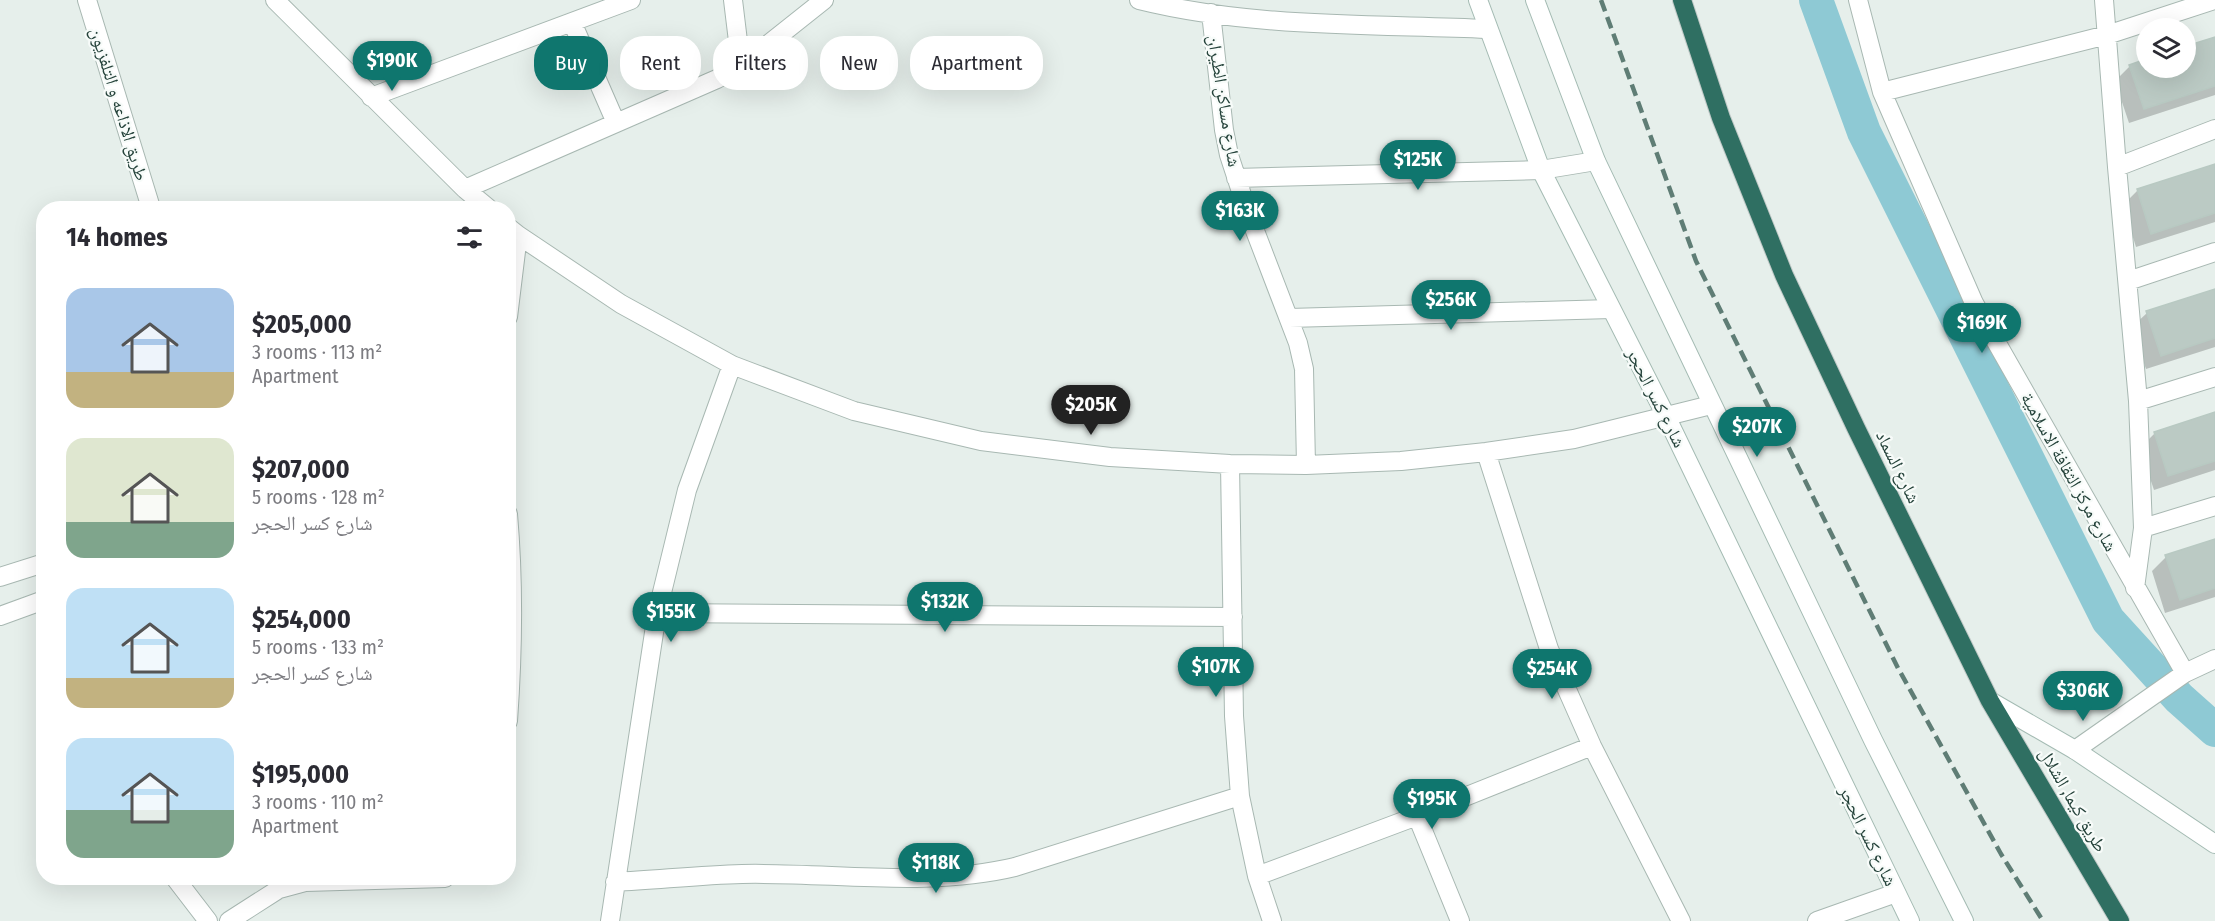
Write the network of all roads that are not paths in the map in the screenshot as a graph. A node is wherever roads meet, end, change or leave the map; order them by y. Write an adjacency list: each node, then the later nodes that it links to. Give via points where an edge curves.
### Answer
1 (87, 0): 29 (street, طريق الاذاعه و التلفزيون)
2 (274, 0): 21 (street)
3 (631, 0): 14 (street)
4 (733, 0): 17 (street)
5 (824, 0): 18 (street)
6 (1478, 0): 15 (street, شارع كسر الحجر)
7 (1535, 0): 24 (street)
8 (1682, 0): 55 (highway, شارع السماد, via 1721,118 1784,275)
9 (1858, 0): 20 (street, شارع مركز الثقافة الاسلامية)
10 (2104, 0): 16 (street)
11 (2214, 0): 16 (street)
12 (1144, 1): 13 (street)
13 (1211, 13): 15 (street, via 1280,21); 27 (street, شارع مساكن الطيران, via 1224,130)
14 (572, 22): 21 (street); 22 (street)
15 (1487, 29): 26 (street, شارع كسر الحجر)
16 (2107, 35): 20 (street); 25 (street)
17 (737, 36)
18 (779, 36)
19 (713, 81): 22 (street)
20 (1882, 92): 48 (street, شارع مركز الثقافة الاسلامية, via 1974,303)
21 (371, 97): 28 (street)
22 (616, 123): 28 (street)
23 (2215, 129): 25 (street)
24 (1596, 160): 26 (street); 39 (street)
25 (2117, 166): 33 (street)
26 (1541, 170): 27 (street); 34 (street, شارع كسر الحجر)
27 (1236, 178): 35 (street, شارع مساكن الطيران)
28 (465, 189): 30 (street)
29 (149, 201)
30 (480, 201)
31 (516, 233): 36 (street, via 621,304)
32 (2215, 252): 33 (street)
33 (2128, 281): 38 (street)
34 (1611, 309): 35 (street); 40 (street, شارع كسر الحجر)
35 (1289, 318): 43 (street, شارع مساكن الطيران, via 1304,369)
36 (732, 365): 42 (street, via 854,411 981,441 1110,457); 50 (street, via 687,490)
37 (2215, 377): 38 (street)
38 (2138, 401): 45 (street)
39 (1712, 405): 40 (street); 74 (street)
40 (1667, 418): 41 (street, via 1574,439); 65 (street, شارع كسر الحجر)
41 (1486, 452): 43 (street); 56 (street, via 1549,649)
42 (1230, 464): 43 (street); 52 (street)
43 (1306, 465)
44 (2215, 506): 45 (street)
45 (2143, 528): 48 (street)
46 (36, 566): 47 (street)
47 (0, 577)
48 (2135, 588): 54 (street, شارع مركز الثقافة الاسلامية)
49 (36, 603): 51 (street)
50 (657, 613): 52 (street); 62 (street)
51 (0, 616)
52 (1233, 617): 58 (street)
53 (2215, 659): 54 (street)
54 (2185, 673): 57 (street)
55 (1990, 701): 57 (street); 75 (highway, طريق كيما, الشلال)
56 (1592, 746): 59 (street); 71 (street)
57 (2075, 750): 60 (street)
58 (1240, 795): 61 (street); 62 (street, via 987,874 890,878 742,874)
59 (1417, 816): 61 (street); 70 (street)
60 (2215, 844)
61 (1257, 876): 69 (street)
62 (615, 882): 68 (street)
63 (180, 885): 66 (street)
64 (294, 885): 67 (street, via 279,889)
65 (1896, 893): 72 (street); 73 (street, شارع كسر الحجر)
66 (208, 921)
67 (229, 921)
68 (610, 921)
69 (1272, 921)
70 (1460, 921)
71 (1681, 921)
72 (1817, 921)
73 (1910, 921)
74 (1964, 921)
75 (2120, 921)

